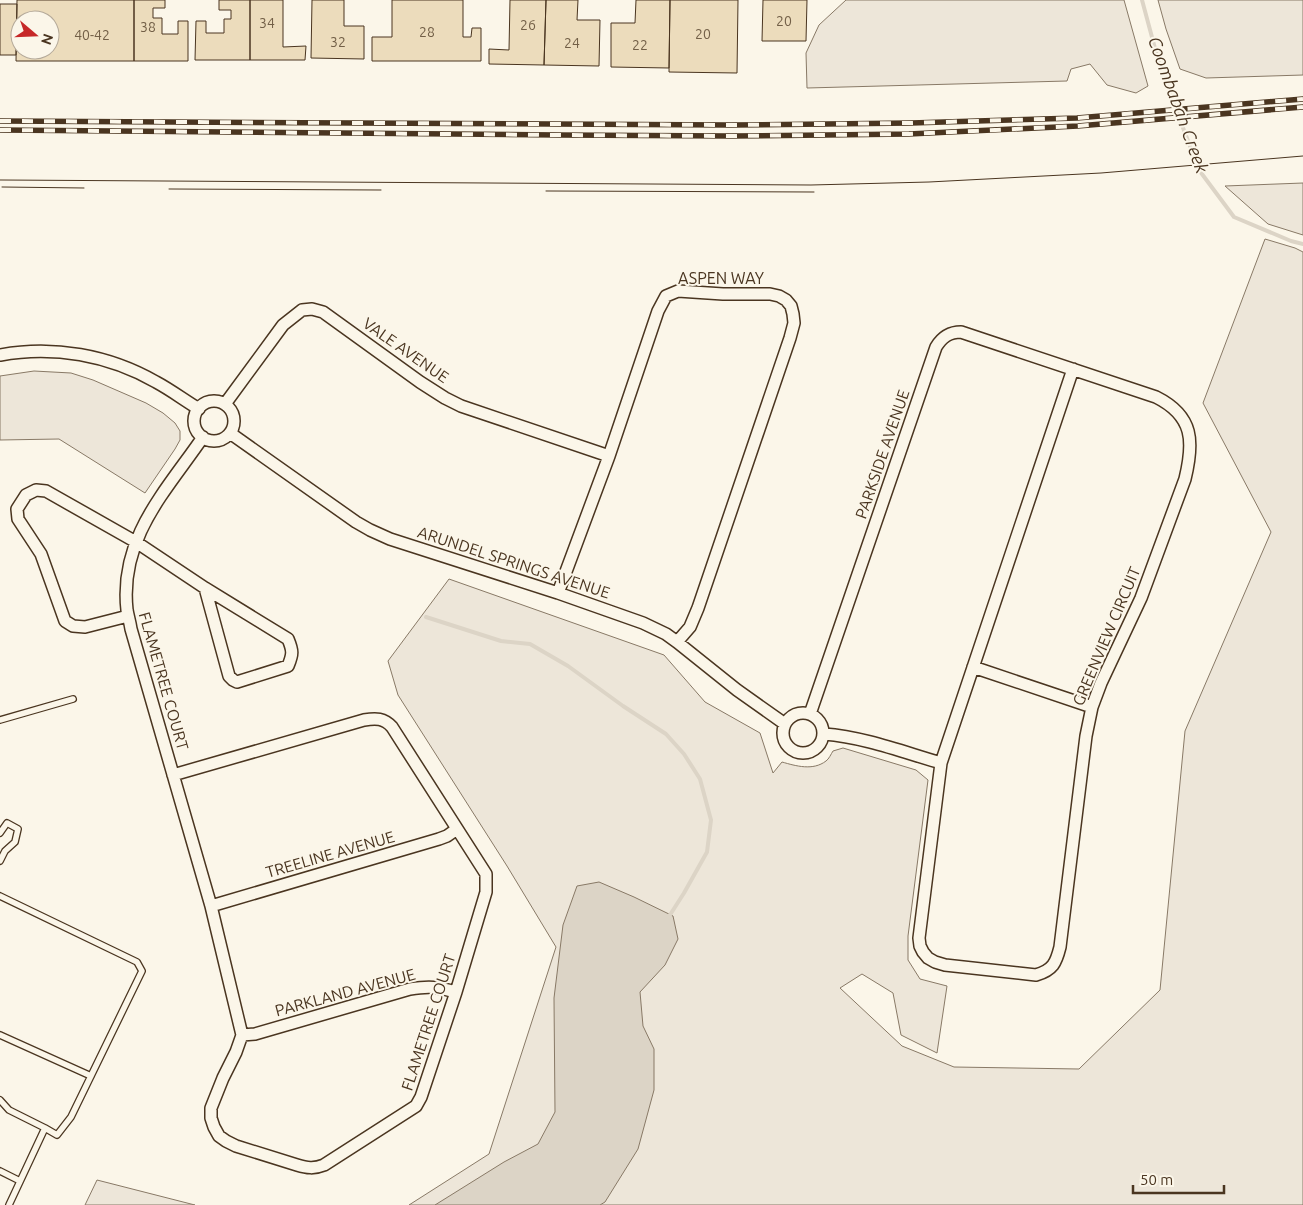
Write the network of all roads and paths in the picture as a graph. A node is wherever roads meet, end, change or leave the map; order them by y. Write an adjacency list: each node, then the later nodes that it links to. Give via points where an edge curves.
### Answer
1 (0, 355): 4 (street, via 42,351 100,359 144,375)
2 (1074, 370): 13 (street, GREENVIEW CIRCUIT); 15 (street, GREENVIEW CIRCUIT, via 1169,404 1184,421 1190,447 1185,479 1157,556); 16 (street, PARKSIDE AVENUE, via 961,332 941,339)
3 (225, 404): 4 (street, via 208,402); 5 (street, via 230,408 234,421); 7 (street, VALE AVENUE, via 283,324 302,310 312,309 323,312 420,382 461,406)
4 (199, 409): 6 (street, via 195,421)
5 (230, 433): 6 (street, via 221,440); 10 (street, ARUNDEL SPRINGS AVENUE, via 370,530)
6 (203, 437): 8 (street, FLAMETREE COURT, via 156,503)
7 (609, 456): 10 (street, ASPEN WAY); 12 (street, ASPEN WAY, via 658,311 666,296 678,291 770,294 786,300 793,314 790,338 698,608 690,626)
8 (136, 542): 9 (street); 11 (street, FLAMETREE COURT, via 127,582); 11 (street, via 46,491 36,490 26,495 17,509 18,519 41,554 64,622 85,627)
9 (205, 588): 9 (street, via 288,639 292,650 288,666 237,682 232,680)
10 (558, 593): 12 (street, ARUNDEL SPRINGS AVENUE, via 644,623)
11 (128, 616): 21 (street, FLAMETREE COURT)
12 (677, 642): 18 (street, ARUNDEL SPRINGS AVENUE)
13 (973, 666): 15 (street); 20 (street, GREENVIEW CIRCUIT)
14 (73, 699): 17 (lane)
15 (1092, 706): 20 (street, GREENVIEW CIRCUIT, via 1060,947 1054,965 1044,973 1036,975 945,965 928,958 920,946)
16 (810, 714): 18 (street, via 796,714); 19 (street, via 820,721)
17 (0, 720)
18 (785, 724): 19 (street, via 783,737 795,752 814,750)
19 (824, 734): 20 (street, via 855,738)
20 (941, 763)
21 (173, 774): 22 (street, FLAMETREE COURT, via 364,720 382,719 392,727); 26 (street, FLAMETREE COURT)
22 (457, 829): 26 (street, TREELINE AVENUE, via 439,840); 27 (street, FLAMETREE COURT, via 486,874 486,892)
23 (1, 830): 24 (lane, via 7,823 18,829 14,842)
24 (0, 860)
25 (0, 896): 30 (lane, via 137,962 142,971)
26 (211, 906): 29 (street, FLAMETREE COURT)
27 (456, 992): 29 (street, PARKLAND AVENUE, via 430,986 410,989); 29 (street, FLAMETREE COURT, via 416,1106 316,1168 297,1166 236,1146 219,1136 211,1118 211,1108)
28 (0, 1035): 30 (lane)
29 (242, 1035)
30 (91, 1076): 32 (lane, via 71,1117 57,1135)
31 (0, 1100): 32 (lane, via 9,1110)
32 (45, 1128): 34 (lane)
33 (0, 1171): 34 (lane)
34 (20, 1181): 35 (lane)
35 (9, 1205)

